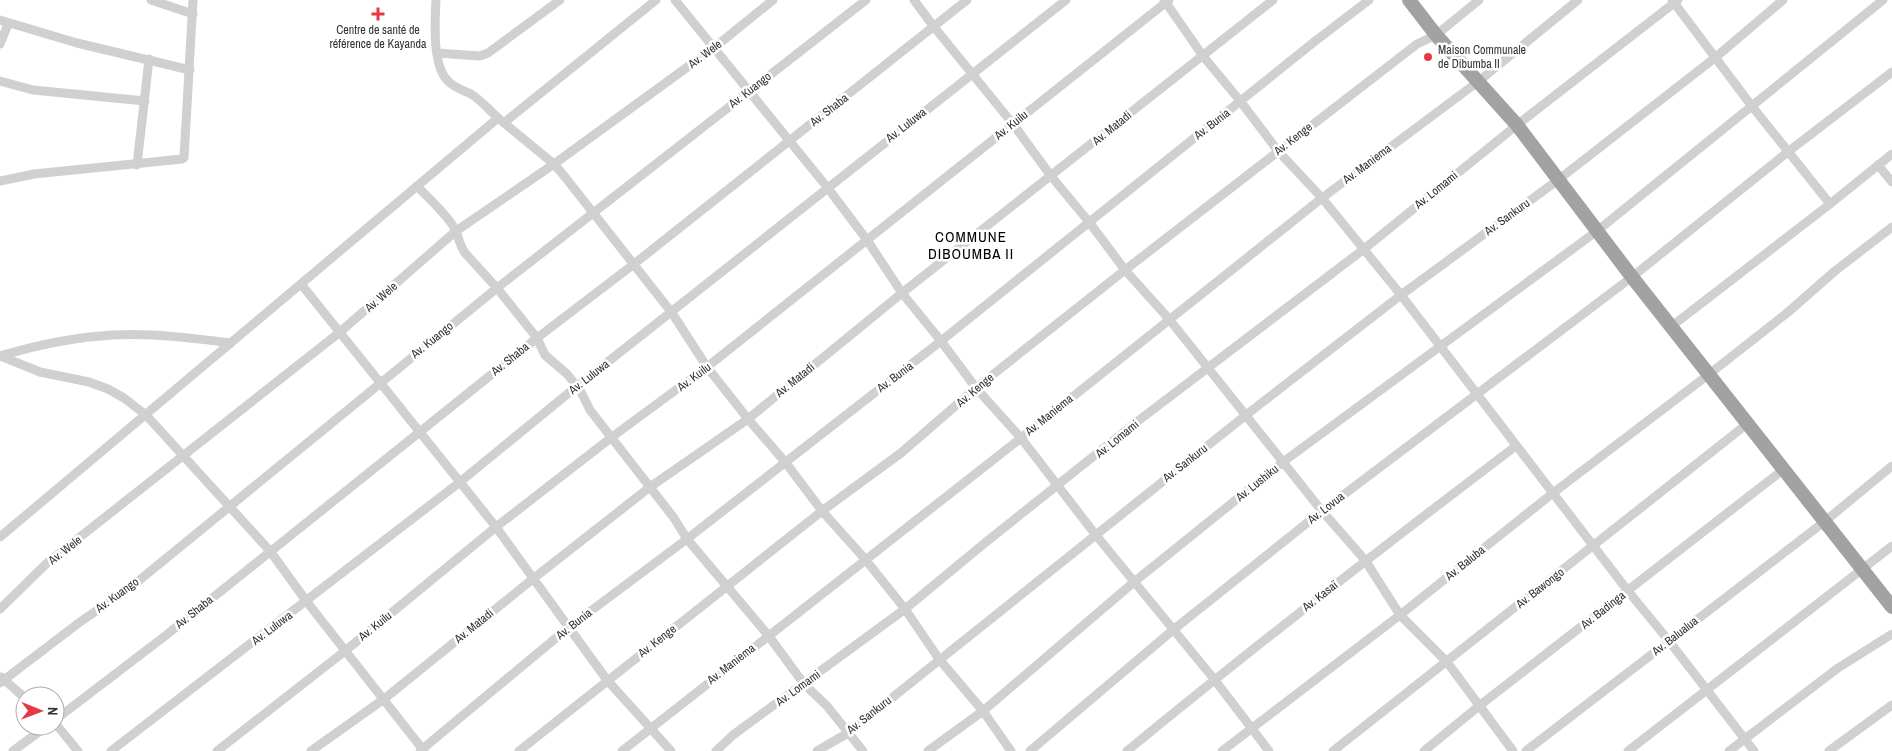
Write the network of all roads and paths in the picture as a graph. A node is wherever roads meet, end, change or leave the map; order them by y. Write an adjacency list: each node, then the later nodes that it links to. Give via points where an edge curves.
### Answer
1 (151, 0): 21 (street)
2 (193, 0): 21 (street)
3 (436, 0): 27 (street)
4 (560, 0): 27 (street, via 488,53 480,56)
5 (656, 0): 40 (street)
6 (676, 0): 26 (street)
7 (773, 0): 26 (street, Av. Wele)
8 (866, 0): 36 (street, Av. Kuango)
9 (914, 0): 23 (street)
10 (967, 0): 23 (street, Av. Shaba)
11 (1066, 0): 33 (street, Av. Luluwa)
12 (1273, 0): 28 (street, Av. Matadi)
13 (1369, 0): 38 (street, Av. Bunia)
14 (1409, 0): 24 (highway)
15 (1480, 0): 24 (street, Av. Kenge)
16 (1578, 0): 35 (street, Av. Maniema)
17 (1784, 0): 29 (street, Av. Sankuru)
18 (1883, 0): 39 (street, Av. Lushiku)
19 (1166, 1): 28 (street); 41 (street, Av. Kuilu)
20 (1675, 1): 29 (street); 42 (street, Av. Lomami)
21 (192, 14): 31 (street)
22 (4, 22): 25 (street); 30 (street)
23 (934, 27): 33 (street); 43 (street, Av. Shaba)
24 (1436, 35): 35 (highway); 44 (street, Av. Kenge, via 1416,44)
25 (0, 44)
26 (715, 47): 36 (street); 47 (street, Av. Wele)
27 (437, 53): 40 (street, via 448,81)
28 (1202, 56): 38 (street); 50 (street, Av. Matadi)
29 (1716, 57): 39 (street); 51 (street, Av. Sankuru)
30 (149, 59): 31 (street); 37 (street)
31 (190, 70): 48 (street, via 184,158)
32 (1892, 72): 45 (street, Av. Lovua)
33 (972, 73): 41 (street); 55 (street, Av. Luluwa)
34 (0, 81): 37 (street, via 33,90)
35 (1479, 81): 42 (highway); 56 (street, Av. Maniema)
36 (750, 91): 43 (street); 58 (street, Av. Kuango)
37 (145, 101): 48 (street)
38 (1241, 102): 44 (street); 59 (street, Av. Bunia)
39 (1751, 105): 45 (street); 61 (street, Av. Lushiku)
40 (502, 120): 47 (street); 54 (street)
41 (1013, 124): 50 (street); 63 (street, Av. Kuilu)
42 (1517, 125): 51 (highway); 64 (street, Av. Lomami)
43 (789, 142): 55 (street); 65 (street, Av. Shaba)
44 (1278, 151): 56 (street); 66 (street, Av. Kenge)
45 (1789, 151): 57 (street); 67 (street, Av. Lovua)
46 (1892, 154): 49 (street)
47 (554, 164): 58 (street); 62 (street, Av. Wele)
48 (137, 165): 52 (street, via 34,174)
49 (1878, 165): 53 (street); 57 (street)
50 (1052, 176): 59 (street); 70 (street, Av. Matadi)
51 (1558, 180): 61 (highway); 71 (street, Av. Sankuru)
52 (0, 181)
53 (1892, 182)
54 (417, 186): 62 (street); 68 (street)
55 (827, 187): 63 (street); 72 (street, Av. Luluwa)
56 (1322, 198): 64 (street); 73 (street, Av. Maniema)
57 (1830, 204): 74 (street)
58 (593, 214): 65 (street); 69 (street, Av. Kuango)
59 (1089, 222): 66 (street); 77 (street, Av. Bunia)
60 (1892, 227): 83 (street, Av. Baluba)
61 (1596, 230): 67 (highway); 79 (street, Av. Lushiku)
62 (456, 231): 69 (street, via 464,253); 75 (street, Av. Wele)
63 (867, 240): 70 (street); 81 (street, Av. Kuilu)
64 (1364, 249): 71 (street); 82 (street, Av. Lomami)
65 (634, 264): 72 (street); 76 (street, Av. Shaba)
66 (1125, 270): 73 (street); 86 (street, Av. Kenge)
67 (1632, 277): 74 (highway); 87 (street, Av. Lovua)
68 (301, 284): 75 (street); 78 (street)
69 (497, 288): 76 (street); 84 (street, Av. Kuango)
70 (902, 293): 77 (street); 90 (street, Av. Matadi)
71 (1401, 295): 79 (street); 89 (street, Av. Sankuru)
72 (672, 313): 81 (street); 85 (street, Av. Luluwa)
73 (1169, 319): 82 (street); 94 (street, Av. Maniema)
74 (1672, 326): 83 (highway)
75 (340, 332): 84 (street); 96 (street, Av. Wele)
76 (536, 338): 85 (street, via 546,355); 92 (street, Av. Shaba)
77 (941, 341): 86 (street); 97 (street, Av. Bunia)
78 (231, 343): 80 (street, via 172,336 114,335 26,348); 88 (street)
79 (1439, 346): 87 (street); 98 (street, Av. Lushiku)
80 (0, 356): 88 (street, via 40,372 108,389)
81 (707, 367): 90 (street); 93 (street, Av. Kuilu)
82 (1209, 367): 89 (street); 102 (street, Av. Lomami)
83 (1708, 375): 91 (highway); 104 (street, Av. Baluba)
84 (380, 382): 92 (street); 105 (street, Av. Kuango)
85 (576, 387): 93 (street); 101 (street, Av. Luluwa)
86 (976, 388): 94 (street); 106 (street, Av. Kenge, via 901,453)
87 (1476, 394): 95 (street); 107 (street, Av. Lovua)
88 (146, 415): 96 (street); 111 (street)
89 (1246, 415): 98 (street); 110 (street, Av. Sankuru)
90 (748, 419): 97 (street); 103 (street, Av. Matadi)
91 (1747, 424): 100 (highway); 113 (street, Av. Bawongo)
92 (420, 431): 101 (street); 115 (street, Av. Shaba)
93 (612, 437): 103 (street); 109 (street, Av. Kuilu)
94 (1021, 438): 102 (street); 116 (street, Av. Maniema)
95 (1516, 446): 104 (street); 117 (street, Av. Kasaï)
96 (184, 456): 105 (street); 125 (street, Av. Wele, via 47,563)
97 (786, 462): 106 (street); 112 (street, Av. Bunia)
98 (1282, 462): 107 (street); 120 (street, Av. Lushiku)
99 (1892, 466): 108 (street, Av. Balualua)
100 (1784, 470): 108 (highway); 122 (street, Av. Badinga)
101 (460, 482): 109 (street); 123 (street, Av. Luluwa)
102 (1058, 486): 110 (street); 126 (street, Av. Lomami)
103 (650, 487): 112 (street); 119 (street, Av. Matadi)
104 (1553, 493): 113 (street); 127 (street, Av. Baluba)
105 (229, 506): 115 (street); 136 (street, Av. Kuango, via 131,587)
106 (822, 511): 116 (street); 121 (street, Av. Kenge)
107 (1322, 511): 117 (street); 129 (street, Av. Lovua)
108 (1824, 522): 118 (highway); 132 (street, Av. Balualua)
109 (496, 526): 119 (street); 133 (street, Av. Kuilu)
110 (1095, 534): 120 (street); 134 (street, Av. Sankuru)
111 (0, 537)
112 (687, 539): 121 (street); 128 (street, Av. Bunia)
113 (1594, 546): 122 (street); 135 (street, Av. Bawongo)
114 (1892, 546): 118 (street)
115 (270, 551): 123 (street); 146 (street, Av. Shaba)
116 (865, 559): 126 (street); 131 (street, Av. Maniema)
117 (1365, 560): 127 (street); 138 (street, Av. Kasaï)
118 (1862, 570): 124 (highway); 141 (street)
119 (534, 578): 128 (street); 142 (street, Av. Matadi)
120 (1134, 582): 129 (street); 145 (street, Av. Lushiku)
121 (727, 586): 131 (street); 137 (street, Av. Kenge)
122 (1628, 591): 132 (street); 144 (street, Av. Badinga)
123 (307, 602): 133 (street); 156 (street, Av. Luluwa)
124 (1892, 607)
125 (0, 608)
126 (905, 609): 134 (street); 139 (street, Av. Lomami)
127 (1400, 615): 135 (street); 148 (street, Av. Baluba)
128 (568, 628): 137 (street); 153 (street, Av. Bunia)
129 (1173, 630): 138 (street); 167 (street, Av. Lovua)
130 (1892, 634): 152 (street, via 1838,668)
131 (768, 635): 139 (street); 147 (street, Av. Maniema)
132 (1669, 641): 141 (street); 174 (street, Av. Balualua)
133 (345, 651): 142 (street); 157 (street, Av. Kuilu)
134 (939, 659): 145 (street); 149 (street, Av. Sankuru)
135 (1447, 662): 144 (street); 171 (street, Av. Bawongo)
136 (1, 680): 140 (street)
137 (607, 680): 147 (street); 159 (street, Av. Kenge)
138 (1214, 680): 148 (street); 168 (street, Av. Kasaï)
139 (804, 684): 149 (street); 162 (street, Av. Lomami)
140 (15, 690)
141 (1707, 690): 152 (street); 175 (street)
142 (384, 699): 153 (street); 158 (street, Av. Matadi)
143 (1892, 705): 178 (street)
144 (1478, 706): 172 (street, Av. Badinga); 173 (street)
145 (983, 711): 165 (street, Av. Lushiku); 166 (street)
146 (65, 714)
147 (651, 727): 160 (street, Av. Maniema); 161 (street)
148 (1251, 728): 169 (street, Av. Baluba); 170 (street)
149 (848, 733): 163 (street, Av. Sankuru); 164 (street)
150 (65, 735): 155 (street)
151 (33, 736): 154 (street)
152 (1745, 739): 176 (street); 177 (street)
153 (422, 750)
154 (13, 751)
155 (78, 751)
156 (111, 751)
157 (217, 751)
158 (311, 751)
159 (519, 751)
160 (622, 751)
161 (671, 751)
162 (716, 751)
163 (817, 751)
164 (863, 751)
165 (928, 751)
166 (1011, 751)
167 (1030, 751)
168 (1127, 751)
169 (1222, 751)
170 (1269, 751)
171 (1333, 751)
172 (1424, 751)
173 (1513, 751)
174 (1526, 751)
175 (1628, 751)
176 (1729, 751)
177 (1754, 751)
178 (1829, 751)

